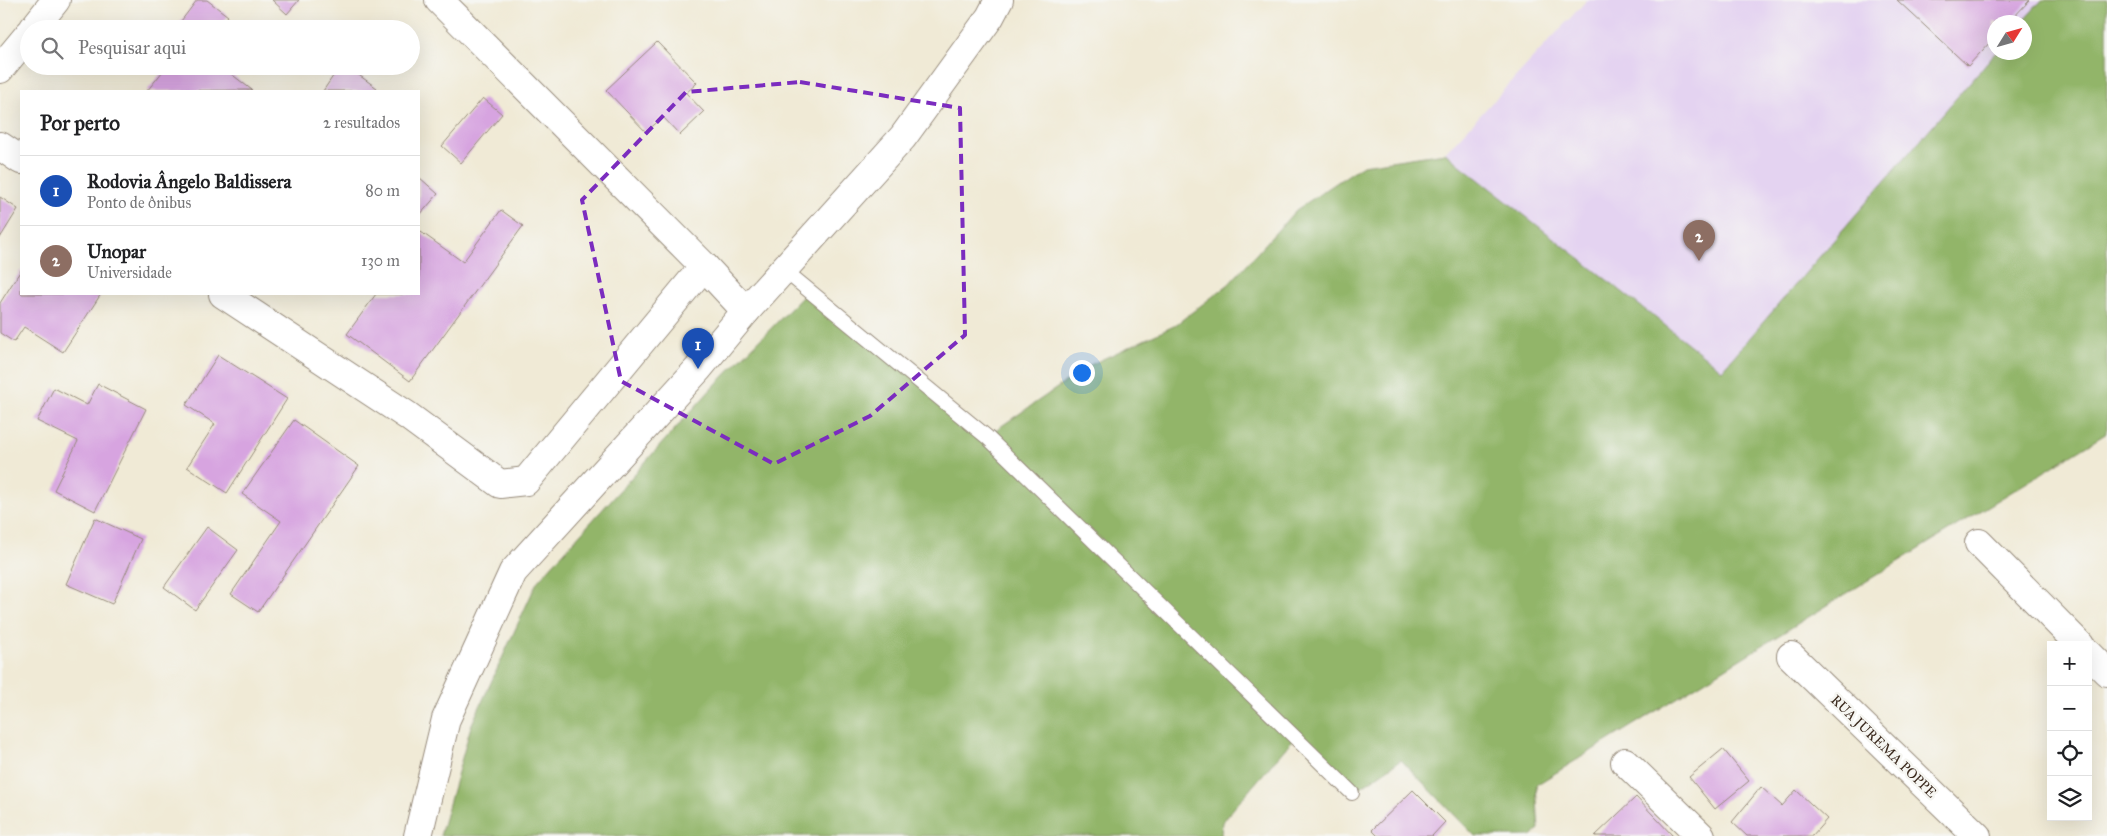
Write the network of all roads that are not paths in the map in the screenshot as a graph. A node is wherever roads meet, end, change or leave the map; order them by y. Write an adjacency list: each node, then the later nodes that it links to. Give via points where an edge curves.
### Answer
1 (56, 0): 4 (street)
2 (440, 0): 9 (street)
3 (998, 0): 10 (street, via 990,17 903,137)
4 (40, 20)
5 (20, 45): 6 (street)
6 (0, 70)
7 (0, 146): 8 (street)
8 (20, 159)
9 (704, 266): 11 (street, via 526,481 500,484 408,416); 12 (street)
10 (784, 270): 12 (street); 19 (lane, via 987,436)
11 (225, 295)
12 (746, 311): 20 (street, via 698,369 513,572 446,720)
13 (1979, 543): 14 (street)
14 (2076, 641)
15 (1791, 656): 22 (street, RUA JUREMA POPPE)
16 (2092, 657): 17 (street)
17 (2107, 672)
18 (1625, 762): 21 (street)
19 (1352, 793)
20 (418, 836)
21 (1701, 836)
22 (1976, 836)

